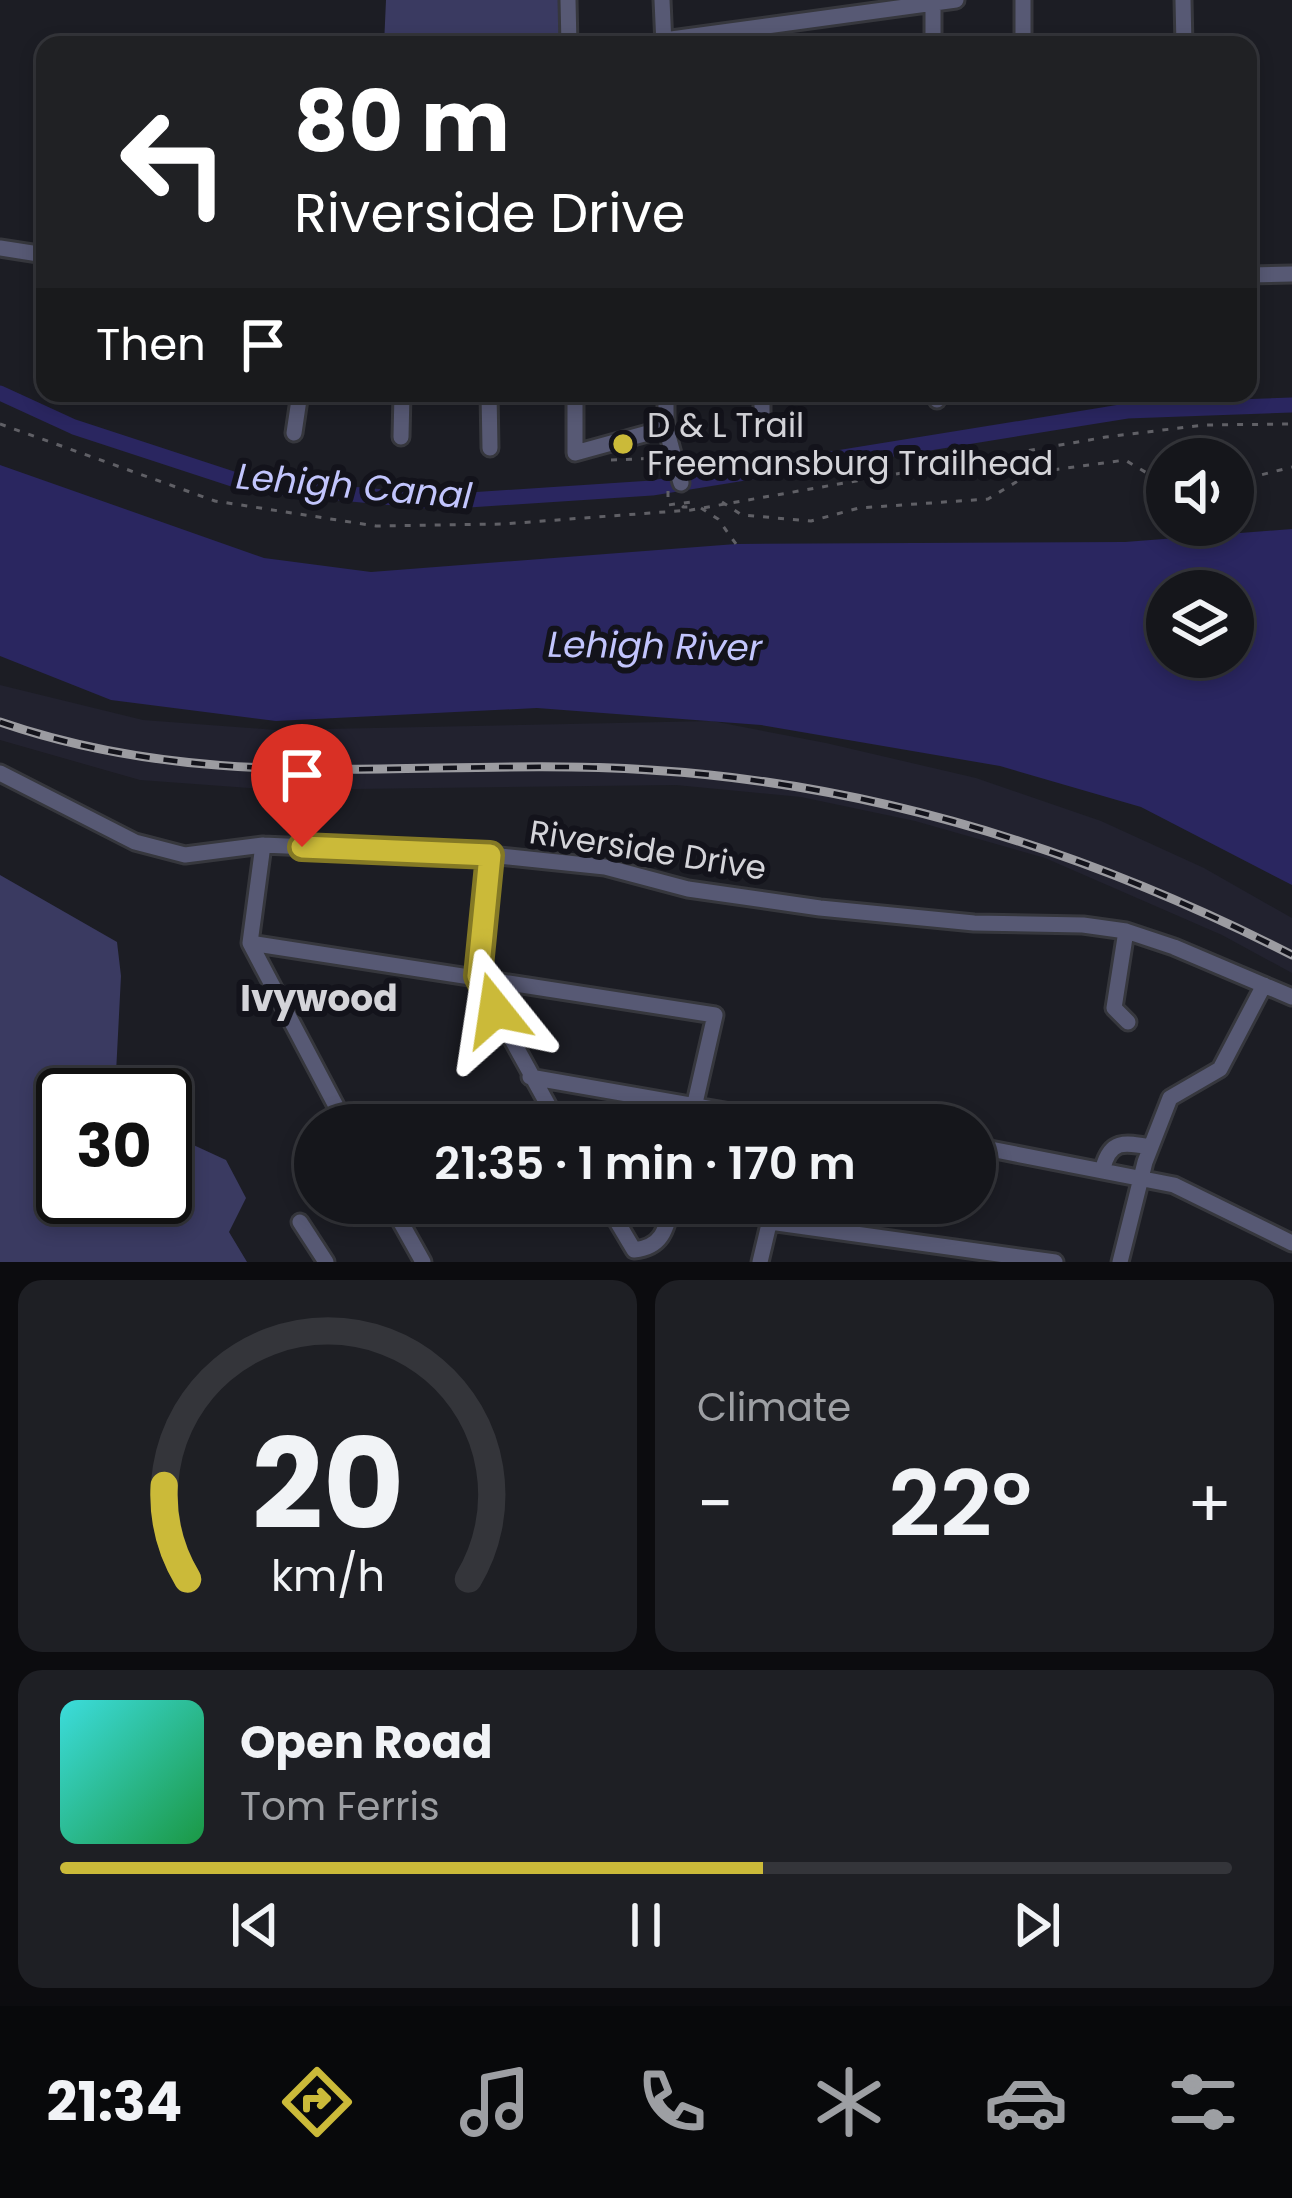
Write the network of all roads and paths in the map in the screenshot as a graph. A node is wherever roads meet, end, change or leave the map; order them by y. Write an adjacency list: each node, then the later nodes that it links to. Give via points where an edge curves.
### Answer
1 (568, 0): 7 (street)
2 (662, 0): 8 (street)
3 (956, 0): 6 (street)
4 (1023, 0): 11 (street)
5 (1183, 0): 12 (street)
6 (933, 4): 9 (street); 10 (street)
7 (568, 36)
8 (664, 36)
9 (759, 36)
10 (933, 36)
11 (1023, 36)
12 (1184, 36)
13 (0, 248): 14 (street)
14 (36, 254)
15 (1292, 274): 16 (street)
16 (1257, 275)
17 (299, 402): 27 (street)
18 (402, 402): 28 (street)
19 (489, 402): 30 (street)
20 (575, 402): 29 (street, via 575,453)
21 (666, 402): 26 (street)
22 (762, 402): 23 (street)
23 (762, 416)
24 (0, 424): 38 (path, via 215,501 319,521 503,524)
25 (1292, 424): 36 (path, via 1106,436)
26 (666, 428): 29 (street); 35 (street)
27 (294, 433)
28 (401, 437)
29 (611, 440): 31 (path, via 611,460)
30 (490, 448)
31 (668, 460)
32 (1292, 467): 34 (path)
33 (1146, 472): 36 (path, via 1125,460 1031,473 988,499 860,508 811,521 742,514)
34 (1254, 477)
35 (681, 483)
36 (721, 501): 38 (path)
37 (668, 505): 38 (path)
38 (700, 507): 39 (path)
39 (736, 544)
40 (0, 773): 41 (street, Riverside Drive, via 159,850 185,855)
41 (263, 845): 42 (street, Riverside Drive); 44 (street)
42 (490, 855): 43 (street, Riverside Drive, via 605,867 688,889 820,908); 45 (street)
43 (1126, 932): 46 (street, Riverside Drive); 48 (street, via 1114,1008)
44 (250, 943): 45 (street); 50 (street)
45 (478, 976): 49 (street); 53 (street, via 715,1015)
46 (1264, 985): 47 (street, Riverside Drive); 54 (street, via 1220,1069 1170,1098)
47 (1292, 997)
48 (1128, 1022)
49 (530, 1077): 51 (street); 52 (street)
50 (335, 1104)
51 (546, 1104)
52 (689, 1104)
53 (695, 1104)
54 (1150, 1147): 56 (street, via 1119,1143); 57 (street)
55 (996, 1149): 56 (street)
56 (1103, 1168): 57 (street)
57 (1141, 1175): 64 (street, via 1200,1195); 69 (street)
58 (301, 1224): 65 (street)
59 (402, 1224): 66 (street)
60 (619, 1224): 61 (street, via 634,1250 650,1249)
61 (667, 1224)
62 (770, 1224): 67 (street)
63 (784, 1224): 68 (street)
64 (1292, 1244)
65 (326, 1262)
66 (423, 1262)
67 (760, 1262)
68 (1055, 1262)
69 (1120, 1262)

